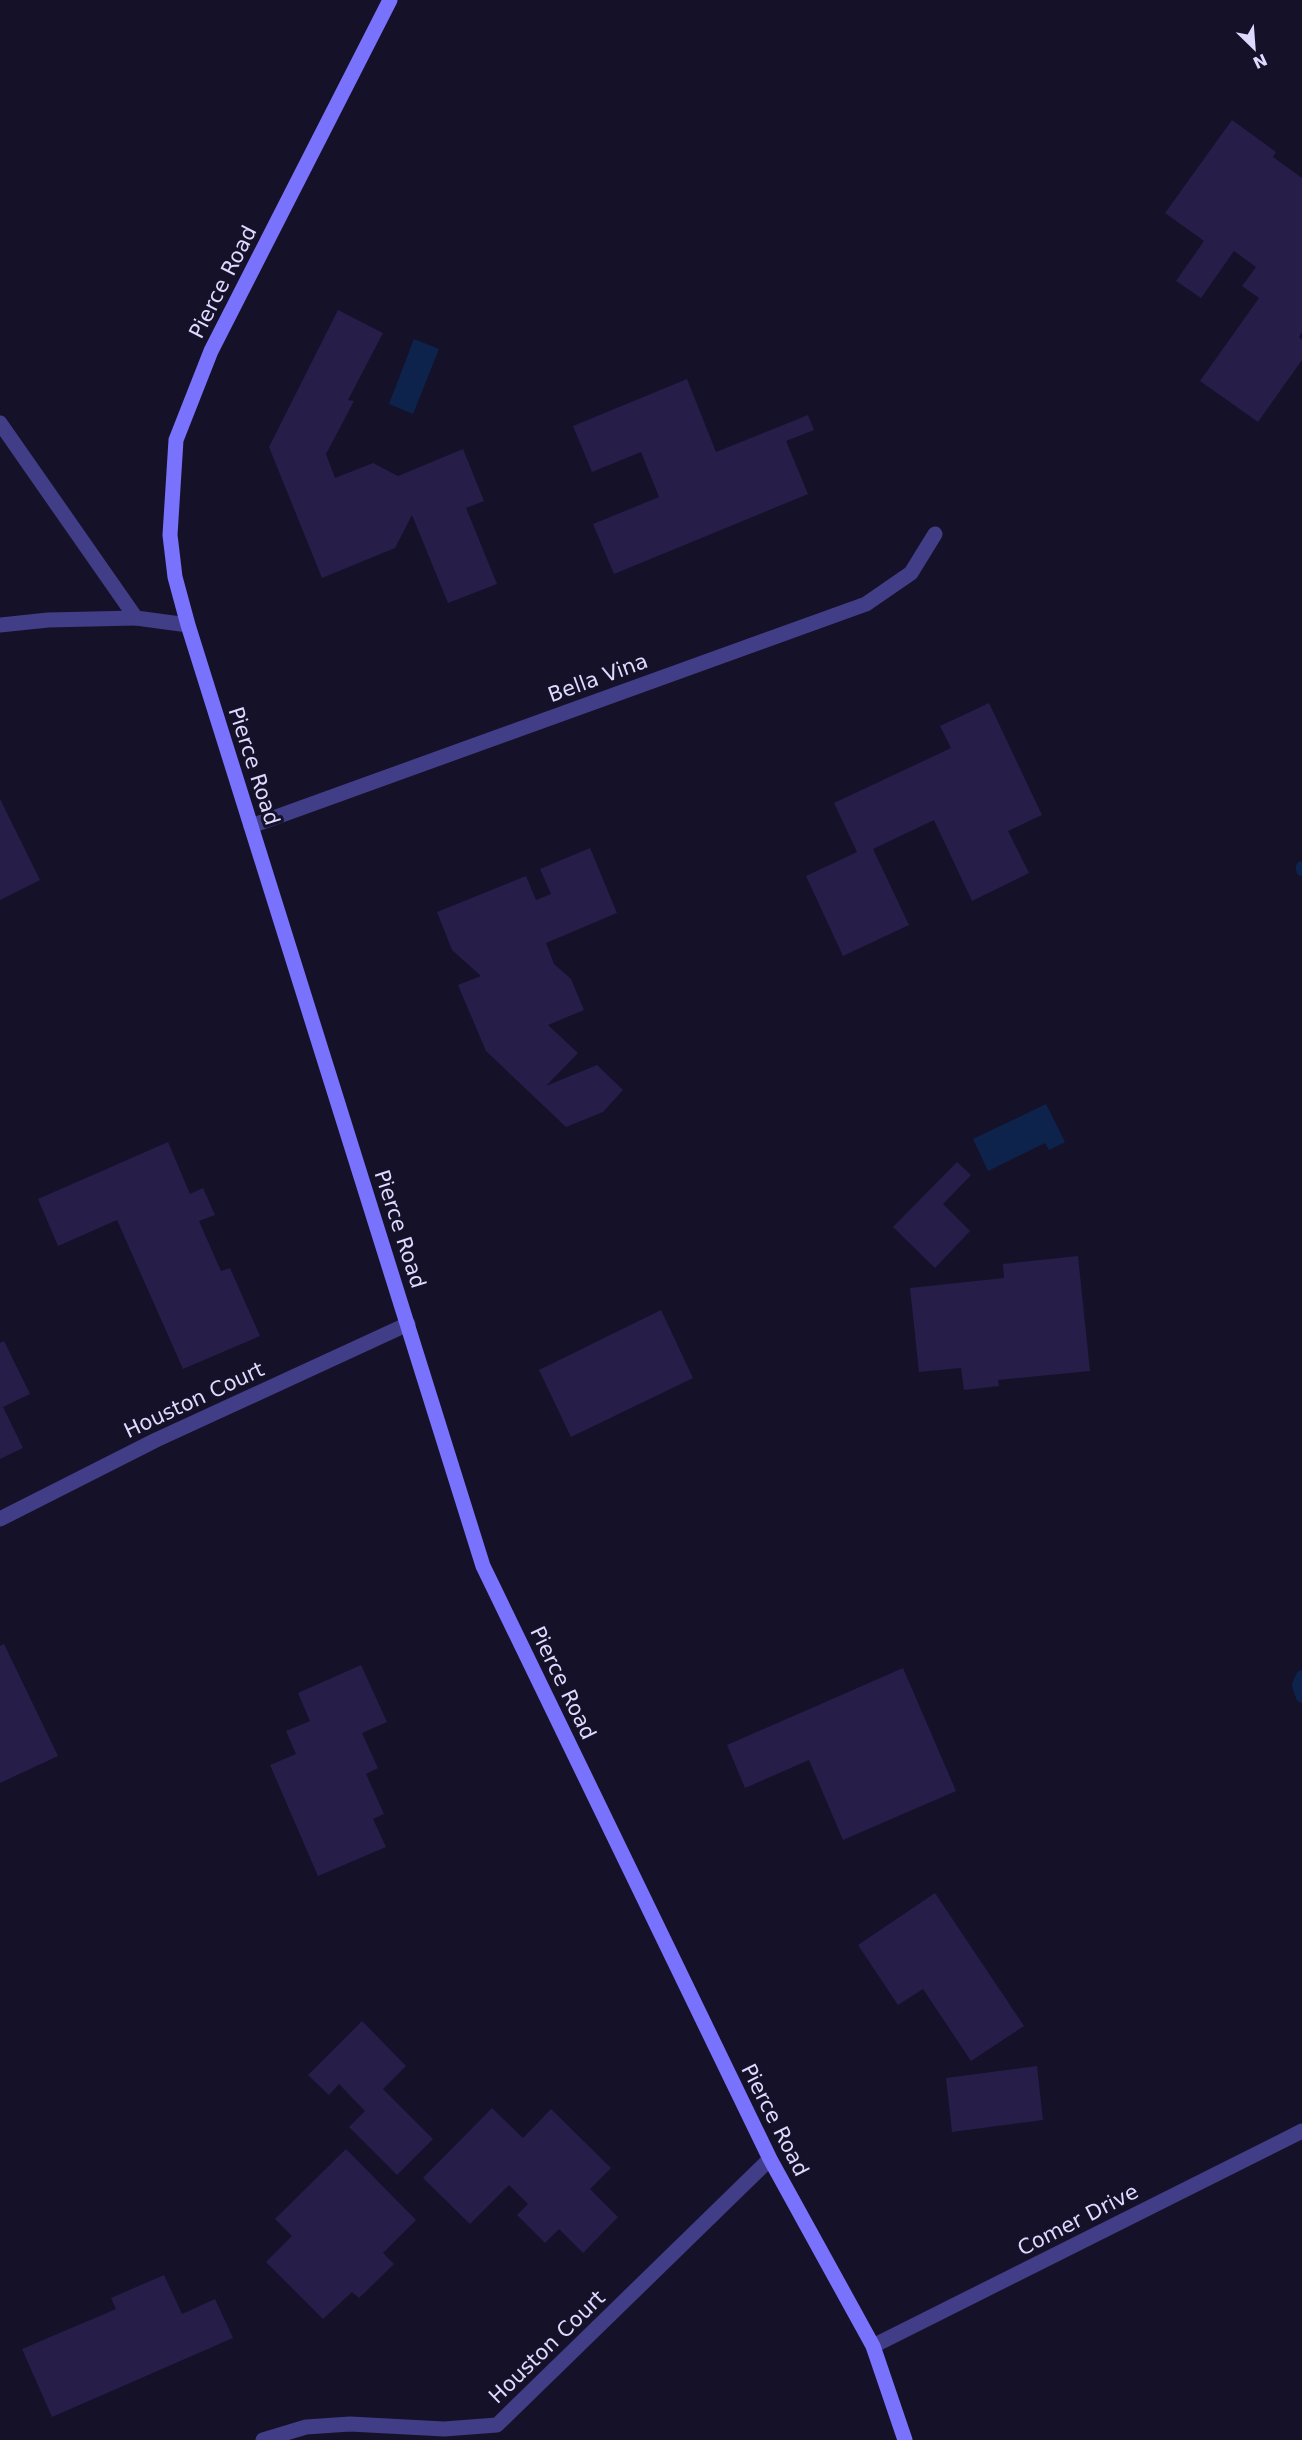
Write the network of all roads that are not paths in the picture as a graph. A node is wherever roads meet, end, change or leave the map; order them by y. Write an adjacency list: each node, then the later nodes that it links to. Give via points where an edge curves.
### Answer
1 (390, 0): 6 (street, Pierce Road, via 211,351 176,440 170,535)
2 (0, 423): 4 (street)
3 (935, 534): 7 (street, Bella Vina, via 910,573 866,604)
4 (136, 618): 5 (street); 6 (street)
5 (0, 625)
6 (188, 626): 7 (street, Pierce Road)
7 (251, 826): 8 (street, Pierce Road)
8 (408, 1324): 9 (street, Houston Court, via 156,1440); 11 (street, Pierce Road, via 483,1566)
9 (0, 1519)
10 (1302, 2131): 12 (street, Comer Drive)
11 (770, 2159): 12 (street, Pierce Road); 13 (street, Houston Court, via 497,2425 444,2429 350,2424 306,2427)
12 (873, 2346): 14 (street, Pierce Road)
13 (263, 2440)
14 (905, 2440)

